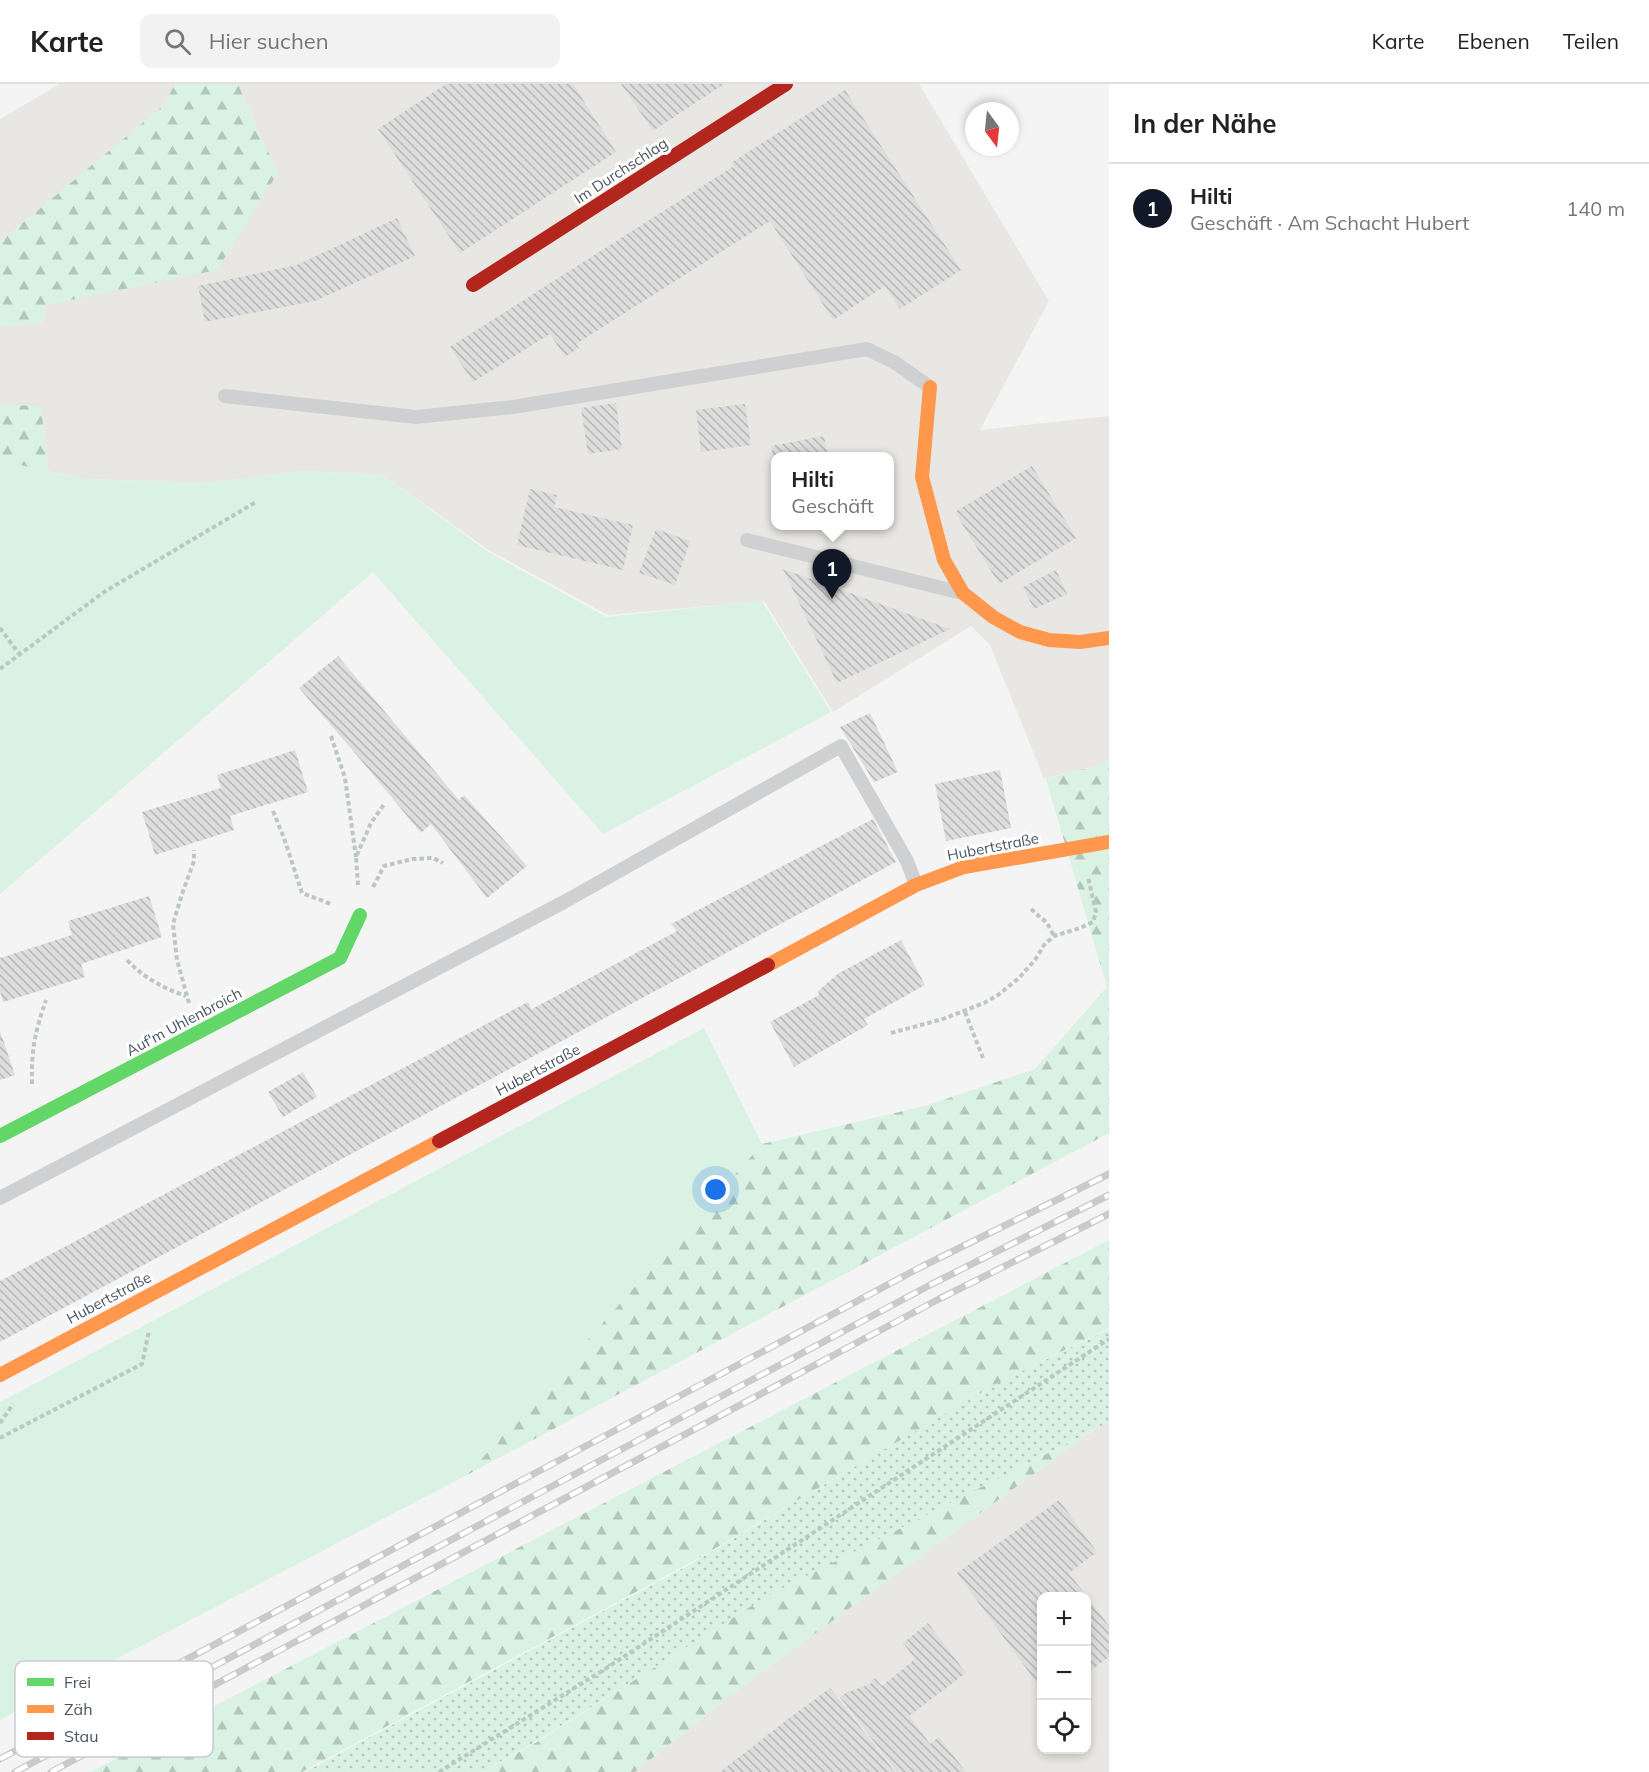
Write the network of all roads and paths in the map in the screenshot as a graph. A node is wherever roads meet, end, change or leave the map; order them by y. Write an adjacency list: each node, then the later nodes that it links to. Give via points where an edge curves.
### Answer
1 (786, 84): 2 (street, Im Durchschlag)
2 (473, 285)
3 (930, 387): 4 (lane, via 867,349 513,407 416,417); 7 (street, via 922,477 944,560)
4 (225, 396)
5 (256, 502): 10 (path, via 104,592)
6 (747, 540): 7 (lane)
7 (963, 593): 9 (street, via 1020,632 1048,640 1080,642)
8 (0, 628): 10 (path)
9 (1109, 638)
10 (19, 654): 11 (path)
11 (0, 669)
12 (331, 736): 18 (path, via 345,778)
13 (385, 803): 18 (path)
14 (273, 811): 22 (path, via 302,893)
15 (1109, 842): 16 (street, Hubertstraße)
16 (1077, 848): 20 (street, Hubertstraße, via 964,867); 23 (path, via 1096,912 1093,922)
17 (194, 850): 25 (path, via 194,861 173,924)
18 (356, 857): 22 (path)
19 (443, 863): 22 (path, via 433,858 412,859 384,866)
20 (916, 885): 33 (lane, via 907,861 841,746 564,902); 34 (street, Hubertstraße)
21 (1031, 909): 23 (path, via 1047,923)
22 (360, 915): 28 (street, Auf'm Uhlenbroich, via 340,958)
23 (1054, 936): 27 (path, via 1019,978 984,1004)
24 (128, 960): 25 (path, via 138,972)
25 (186, 997): 28 (path)
26 (46, 1000): 31 (path, via 35,1030 31,1061)
27 (965, 1012): 29 (path); 30 (path)
28 (204, 1030): 31 (street, Auf'm Uhlenbroich)
29 (891, 1033)
30 (983, 1058)
31 (38, 1117): 32 (street, Auf'm Uhlenbroich)
32 (0, 1136)
33 (0, 1198)
34 (135, 1303): 36 (street, Hubertstraße); 37 (path, via 150,1328 142,1364)
35 (1109, 1340): 38 (path, via 611,1665)
36 (0, 1375)
37 (0, 1438)
38 (439, 1772)

